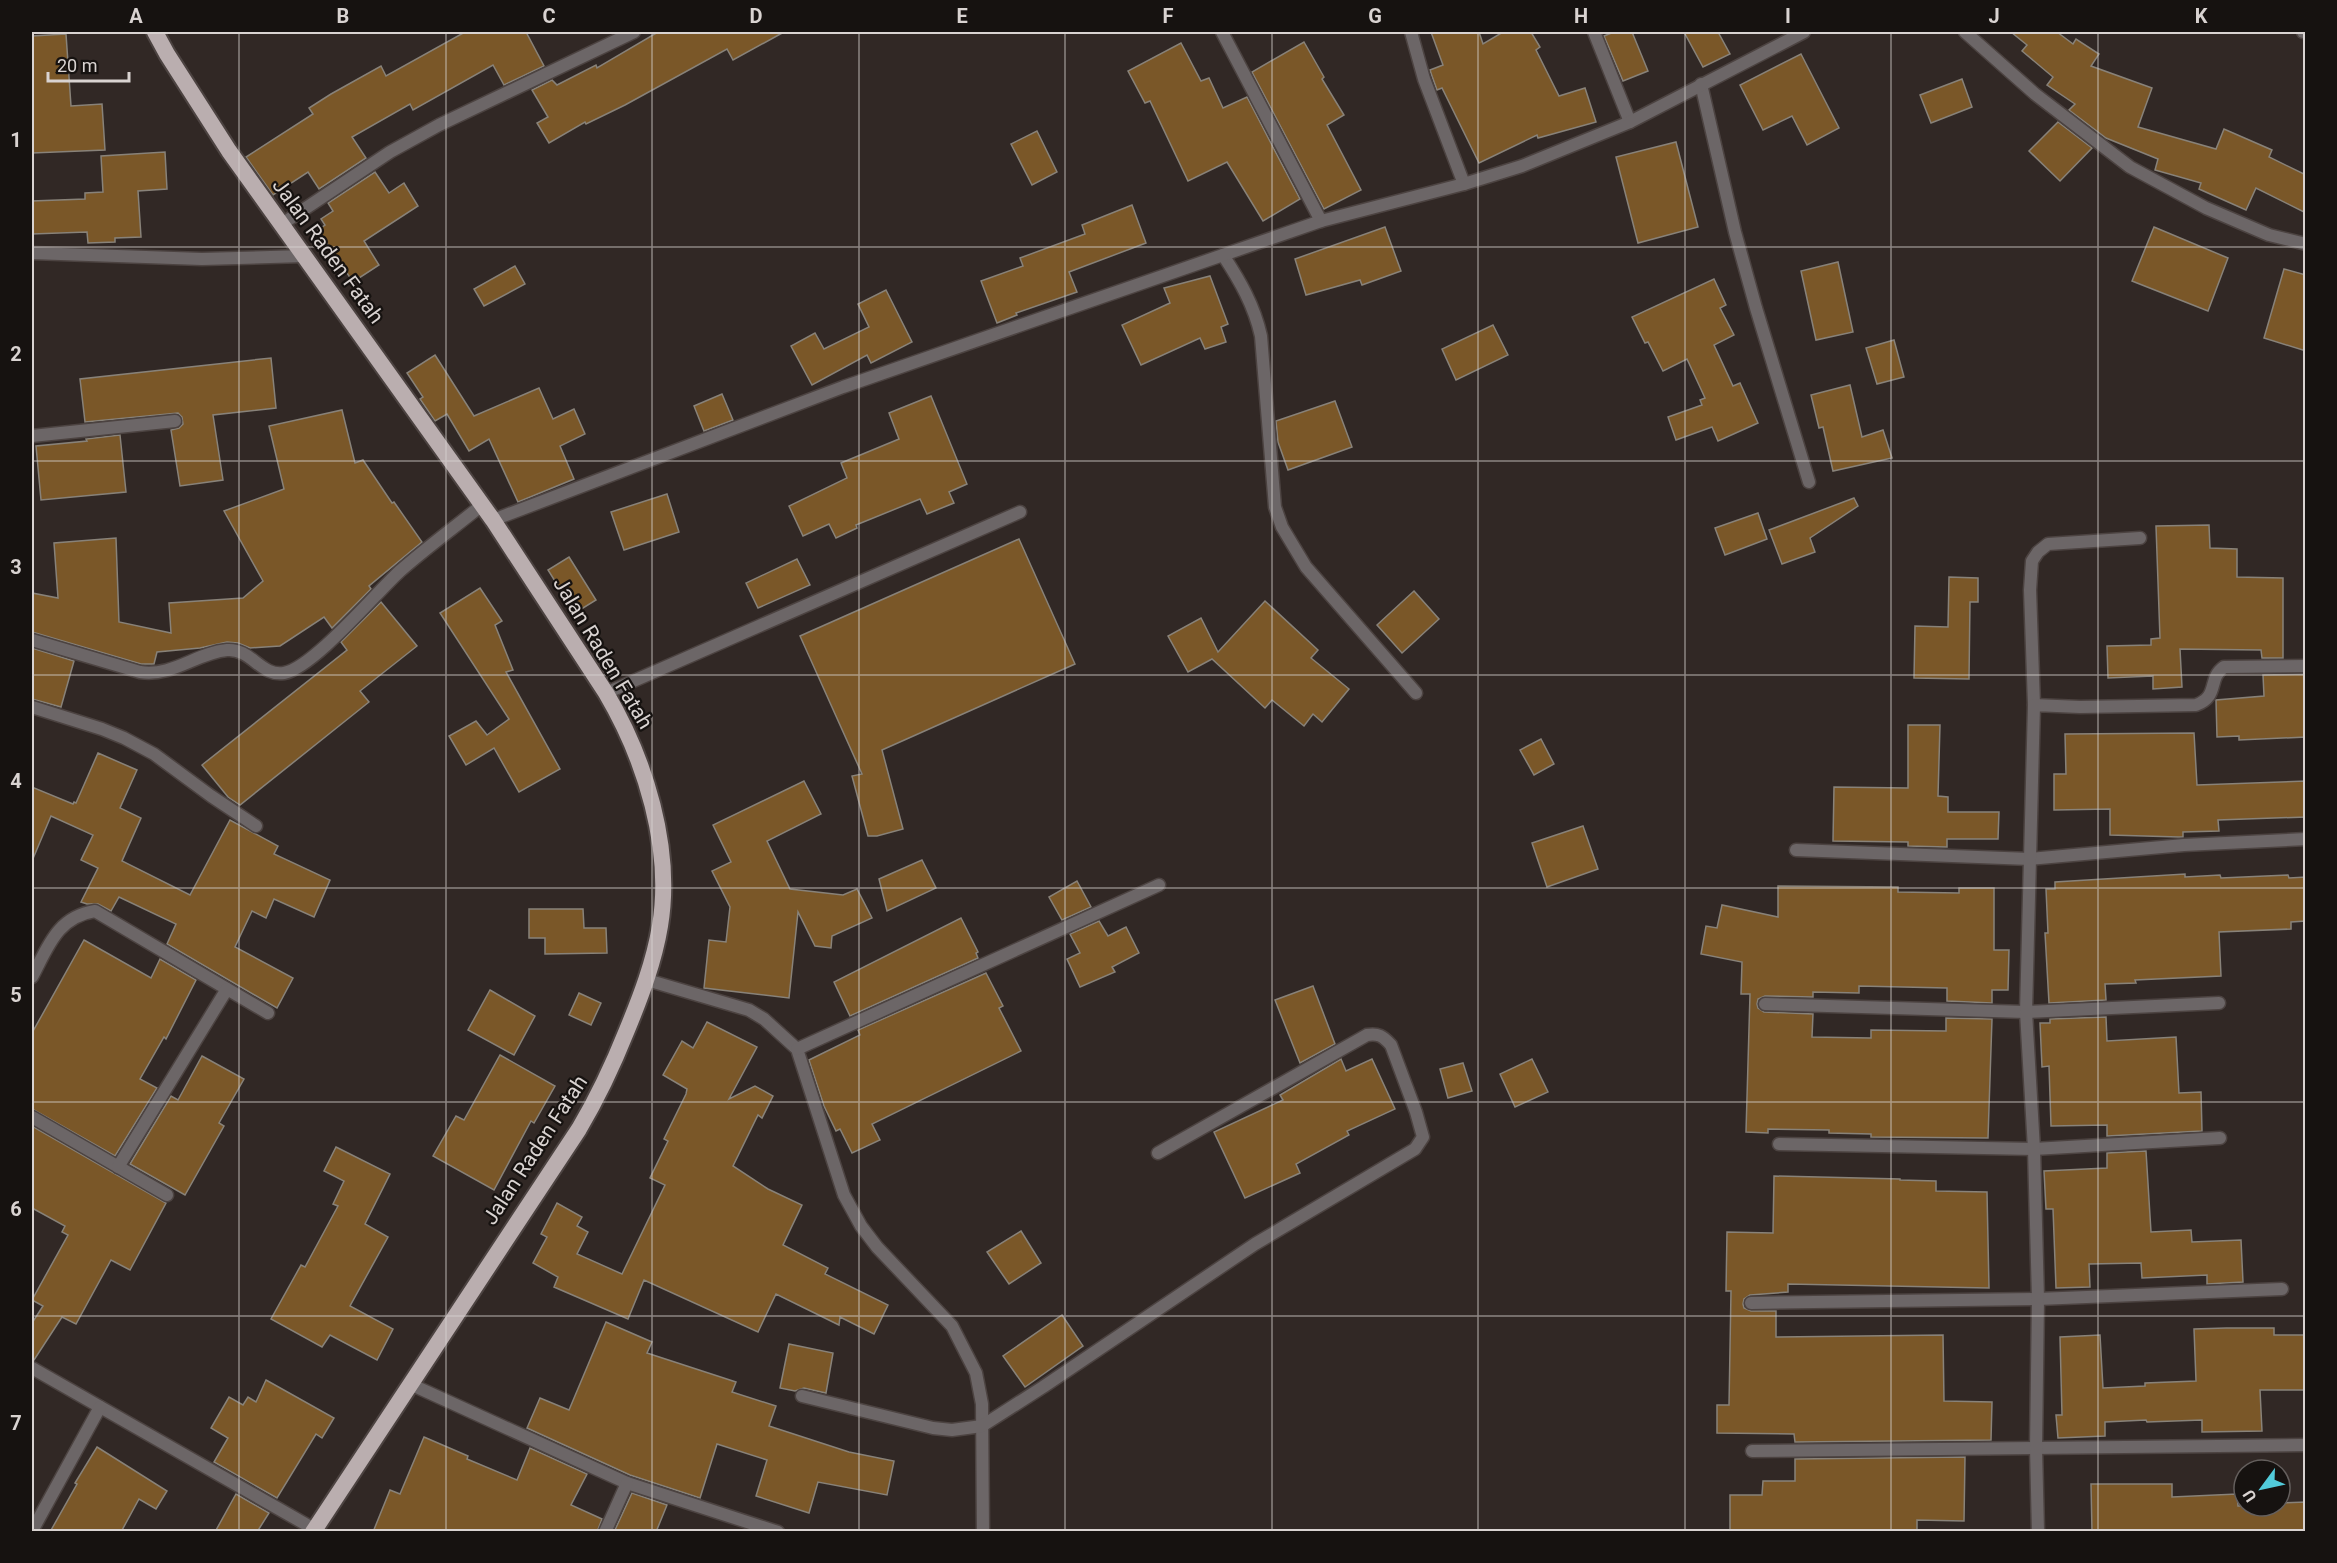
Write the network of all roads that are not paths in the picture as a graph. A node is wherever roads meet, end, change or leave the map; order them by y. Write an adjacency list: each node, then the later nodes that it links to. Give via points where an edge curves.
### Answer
1 (155, 32): 13 (highway, Jalan Raden Fatah, via 229,151)
2 (634, 32): 13 (street, via 439,125 390,152)
3 (1222, 32): 12 (street)
4 (1411, 32): 11 (street, via 1424,79)
5 (1594, 32): 10 (street)
6 (1804, 32): 8 (street)
7 (1965, 32): 14 (street, via 2035,94 2130,167 2269,235)
8 (1784, 36): 9 (street)
9 (1701, 84): 10 (street); 20 (street, via 1738,243)
10 (1630, 122): 11 (street, via 1522,166)
11 (1464, 184): 12 (street)
12 (1321, 221): 16 (street)
13 (282, 224): 17 (highway, Jalan Raden Fatah)
14 (2306, 244)
15 (32, 253): 17 (street, via 202,259)
16 (1223, 255): 23 (street, via 843,387); 28 (street, via 1246,290 1261,336 1275,507 1282,527 1306,567)
17 (304, 256): 21 (highway, Jalan Raden Fatah)
18 (175, 421): 19 (street)
19 (32, 436)
20 (1809, 482)
21 (482, 505): 23 (highway, Jalan Raden Fatah); 25 (street, via 402,570 312,659 293,671 268,672 246,653 236,650 216,652 152,674)
22 (1020, 512): 27 (street)
23 (493, 520): 27 (highway, Jalan Raden Fatah)
24 (2140, 538): 29 (street, via 2048,544 2032,561)
25 (32, 640)
26 (2306, 666): 29 (street, via 2224,666 2215,677 2209,699 2196,705)
27 (606, 693): 37 (highway, Jalan Raden Fatah, via 637,752 660,844 664,882 661,925)
28 (1416, 693)
29 (2034, 705): 34 (street)
30 (32, 707): 31 (street, via 124,738 154,754)
31 (256, 826)
32 (2306, 839): 34 (street)
33 (1796, 850): 34 (street)
34 (2030, 859): 41 (street)
35 (1159, 885): 43 (street)
36 (32, 977): 38 (street, via 59,927 81,913 95,911)
37 (647, 980): 43 (street, via 749,1010 764,1018); 55 (highway, Jalan Raden Fatah, via 604,1088)
38 (227, 989): 42 (street); 49 (street)
39 (2219, 1003): 41 (street)
40 (1765, 1004): 41 (street)
41 (2026, 1012): 47 (street)
42 (268, 1013)
43 (797, 1049): 58 (street, via 844,1195 877,1247 952,1326 976,1373)
44 (32, 1117): 49 (street)
45 (2220, 1137): 47 (street)
46 (1779, 1144): 47 (street)
47 (2034, 1149): 52 (street)
48 (1158, 1153): 58 (street, via 1375,1033 1390,1045 1423,1137 1415,1149 1255,1244)
49 (118, 1167): 50 (street)
50 (167, 1195)
51 (2283, 1288): 52 (street)
52 (2038, 1299): 53 (street); 60 (street)
53 (1751, 1303)
54 (32, 1368): 57 (street)
55 (410, 1384): 62 (street); 63 (highway, Jalan Raden Fatah)
56 (802, 1396): 58 (street, via 933,1428)
57 (100, 1407): 63 (street); 64 (street)
58 (982, 1426): 67 (street)
59 (2306, 1445): 60 (street)
60 (2036, 1448): 61 (street); 68 (street)
61 (1752, 1451)
62 (627, 1483): 65 (street); 66 (street)
63 (314, 1530)
64 (32, 1531)
65 (605, 1532)
66 (778, 1532)
67 (983, 1532)
68 (2038, 1532)

